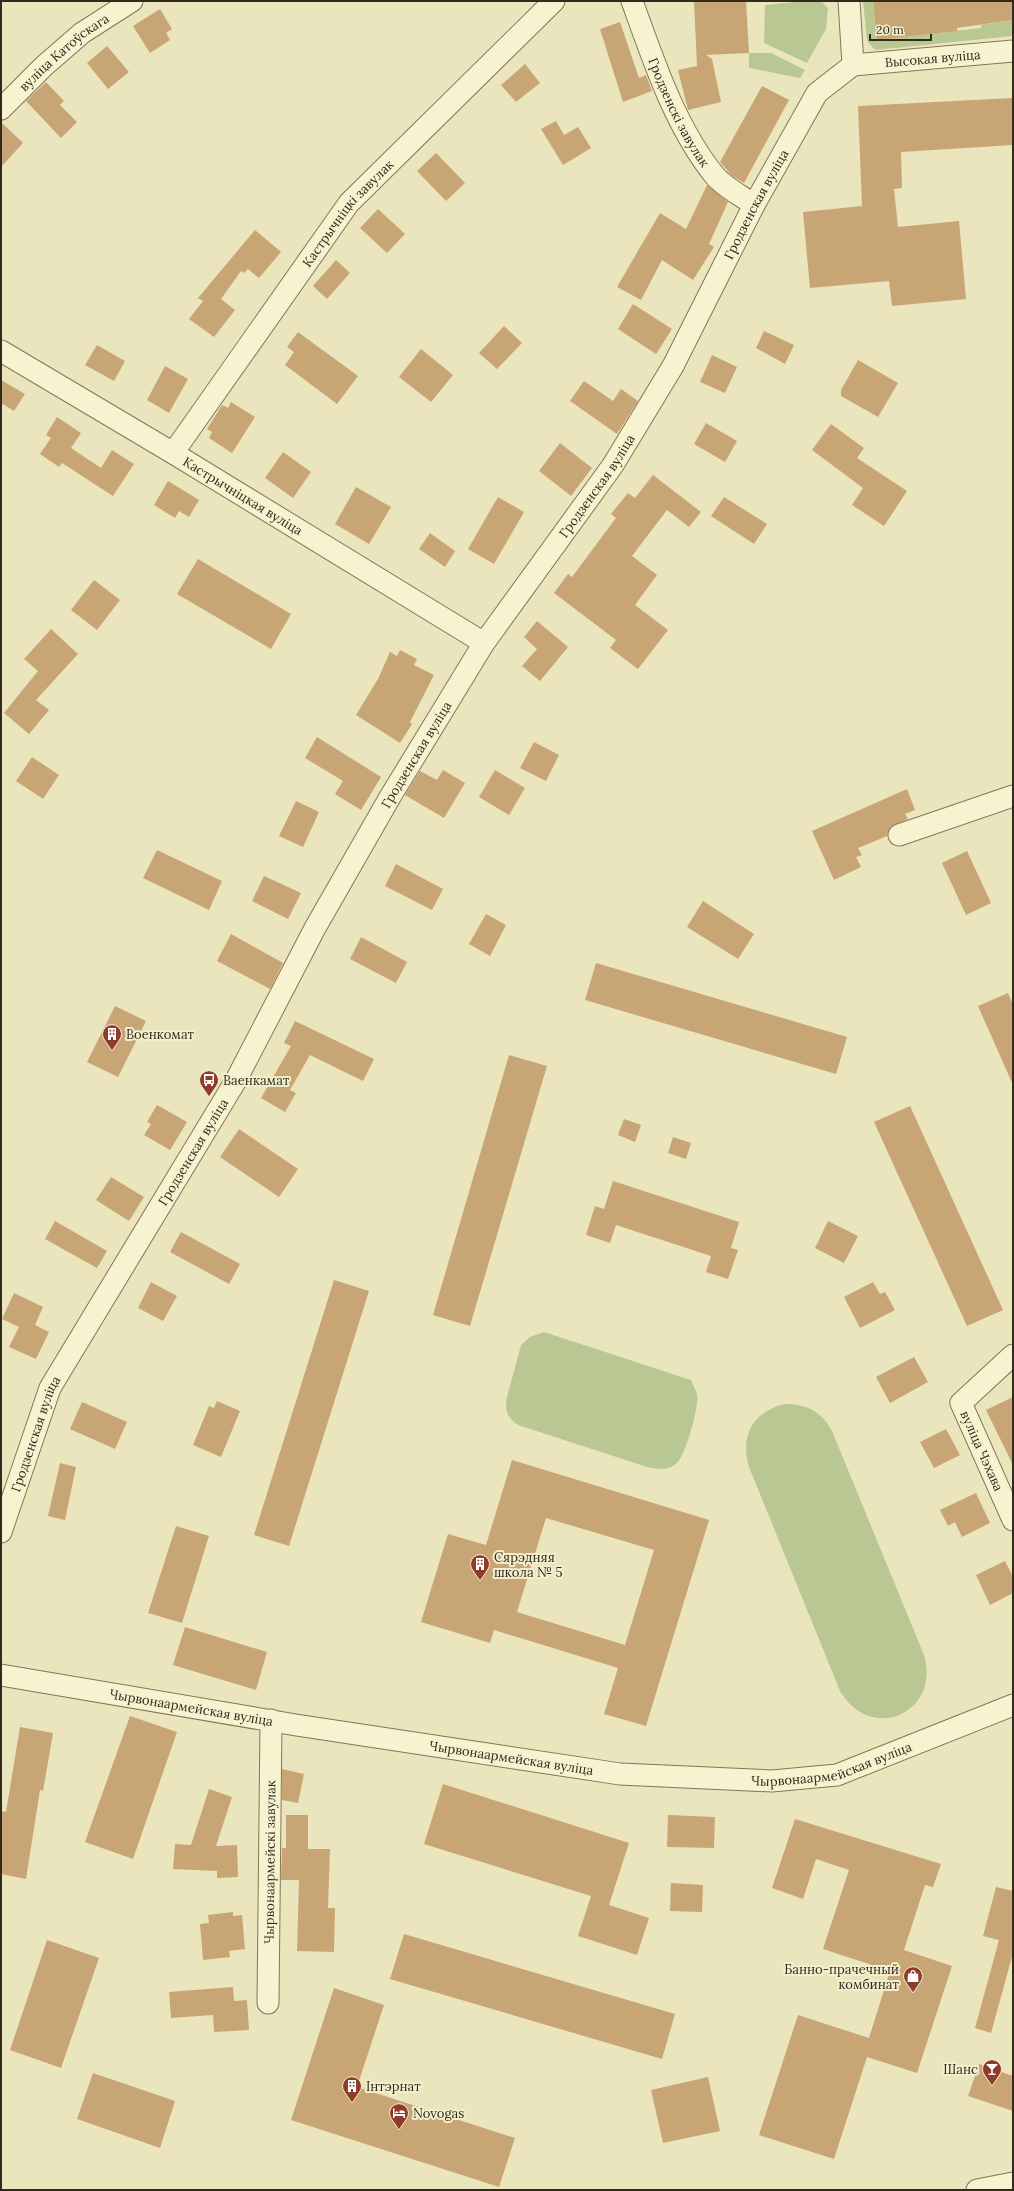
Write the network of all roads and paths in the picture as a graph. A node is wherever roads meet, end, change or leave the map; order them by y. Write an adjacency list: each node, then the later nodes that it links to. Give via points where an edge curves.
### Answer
1 (132, 1): 7 (street, вуліца Катоўскага, via 82,33)
2 (554, 1): 10 (street, Кастрычніцкі завулак, via 349,203)
3 (632, 1): 8 (street, Гродзенскі завулак, via 655,65 689,139 716,177)
4 (849, 1): 6 (street)
5 (1013, 51): 6 (street, Высокая вуліца)
6 (853, 65): 8 (street, Гродзенская вуліца, via 817,93)
7 (1, 109)
8 (754, 205): 11 (street, Гродзенская вуліца, via 673,366 613,465)
9 (1, 351): 10 (street, Кастрычніцкая вуліца)
10 (173, 453): 11 (street, Кастрычніцкая вуліца)
11 (484, 643): 16 (street, Гродзенская вуліца, via 337,889 235,1082 50,1388)
12 (1013, 796): 13 (street)
13 (899, 835)
14 (1013, 1356): 15 (street, вуліца Чэхава, via 961,1403)
15 (1013, 1520)
16 (1, 1532)
17 (1, 1675): 19 (street, Чырвонаармейская вуліца)
18 (1013, 1705): 19 (street, Чырвонаармейская вуліца, via 837,1775 772,1781 620,1774)
19 (271, 1720): 20 (street, Чырвонаармейскі завулак)
20 (268, 2003)
21 (1013, 2183): 22 (street)
22 (977, 2190)

